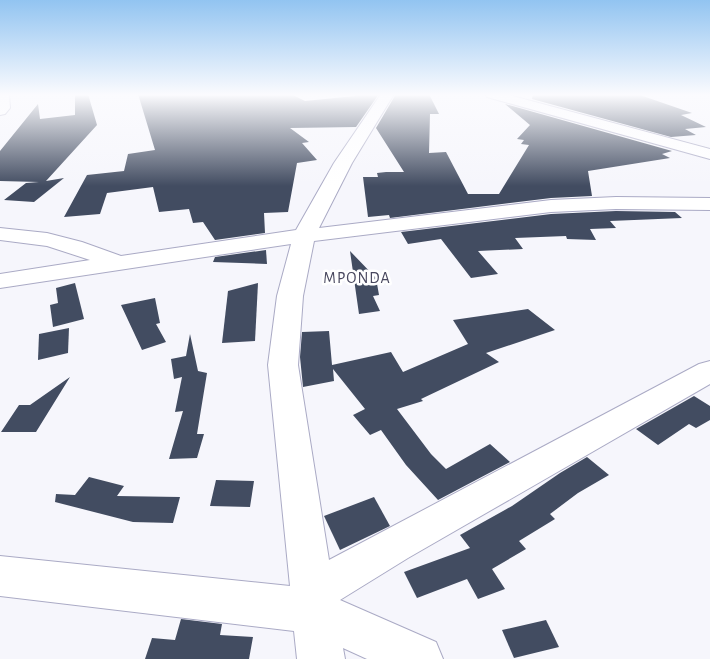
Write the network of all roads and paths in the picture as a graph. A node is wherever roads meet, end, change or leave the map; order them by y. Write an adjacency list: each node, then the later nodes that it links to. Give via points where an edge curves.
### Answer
1 (367, 125): 6 (street)
2 (604, 125): 3 (street)
3 (710, 154)
4 (710, 204): 6 (street, via 551,206)
5 (0, 234): 7 (street, via 56,240)
6 (304, 236): 7 (street); 11 (street, via 290,296 283,365)
7 (118, 264): 8 (street)
8 (0, 281)
9 (710, 371): 11 (street, via 394,545)
10 (0, 576): 11 (street)
11 (314, 602): 12 (street); 13 (street)
12 (321, 659)
13 (419, 659)

